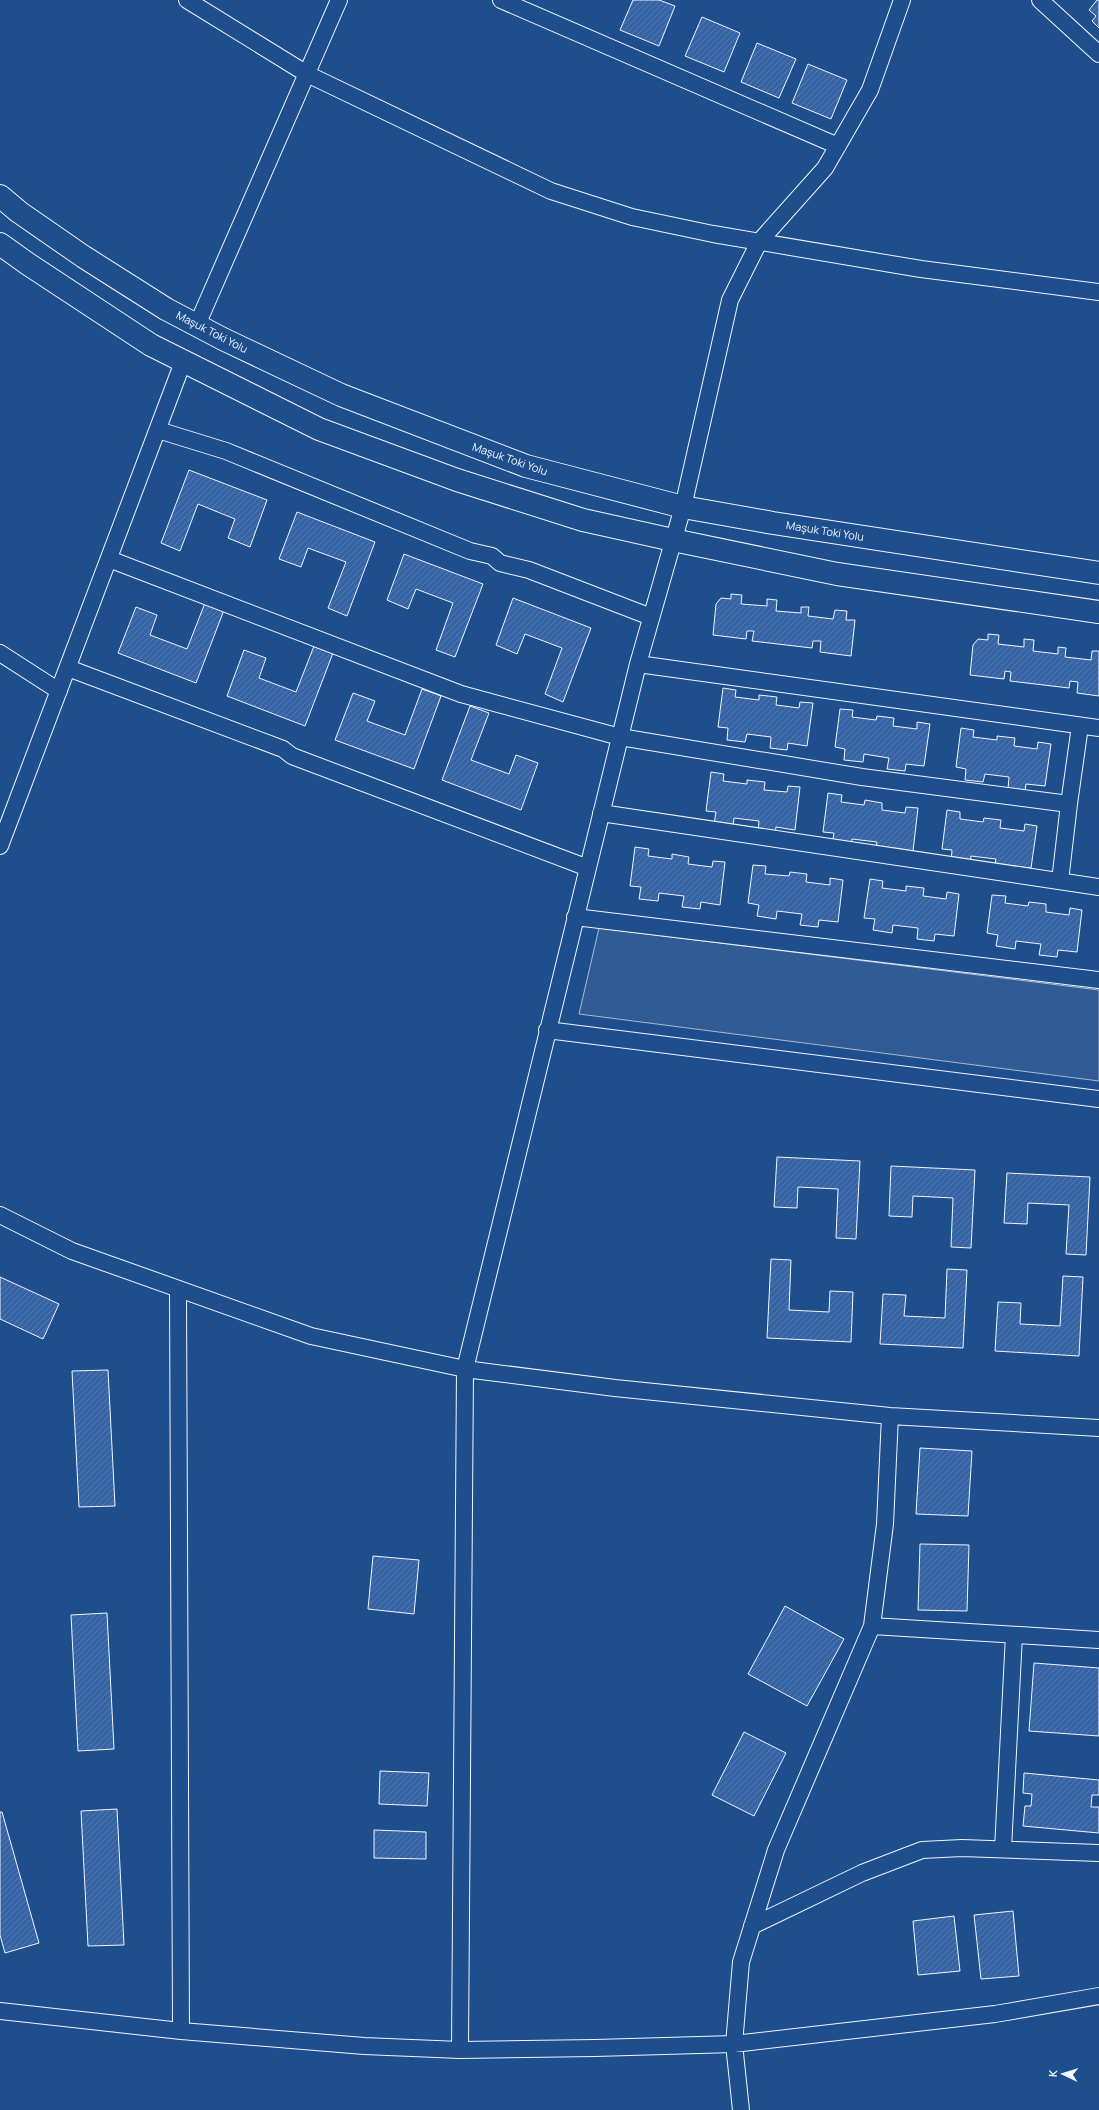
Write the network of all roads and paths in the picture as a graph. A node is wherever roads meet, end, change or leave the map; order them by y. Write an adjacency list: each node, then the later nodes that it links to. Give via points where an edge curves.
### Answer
1 (187, 0): 7 (street)
2 (339, 0): 7 (street)
3 (501, 0): 8 (street)
4 (902, 0): 8 (street, via 870,90)
5 (1040, 0): 6 (street)
6 (1099, 54)
7 (307, 74): 10 (street, via 551,191 632,217); 13 (street)
8 (838, 146): 10 (street, via 825,168)
9 (0, 196): 13 (main road, Maşuk Toki Yolu, via 84,257 166,309)
10 (759, 242): 12 (street, via 921,269); 16 (street, via 730,300)
11 (0, 244): 14 (main road, via 151,346)
12 (1099, 292)
13 (197, 325): 16 (main road, Maşuk Toki Yolu, via 341,395 526,466)
14 (183, 362): 15 (street); 17 (main road, via 319,429 457,480 583,520)
15 (158, 430): 18 (street); 21 (street, via 226,451 470,551 492,556 500,563 528,570)
16 (683, 507): 17 (street); 19 (main road, Maşuk Toki Yolu)
17 (673, 540): 20 (main road, via 837,574); 21 (street)
18 (109, 559): 24 (street); 28 (street, via 461,694)
19 (1099, 573)
20 (1099, 612)
21 (651, 617): 23 (street)
22 (0, 653): 25 (street)
23 (638, 664): 26 (street); 28 (street)
24 (68, 668): 25 (street); 33 (street)
25 (59, 691): 31 (street)
26 (1080, 726): 27 (street); 29 (street)
27 (1099, 728)
28 (620, 737): 29 (street, via 862,777); 30 (street)
29 (1069, 804): 34 (street)
30 (601, 813): 33 (street); 34 (street)
31 (3, 826): 32 (street)
32 (0, 846)
33 (588, 868): 36 (street)
34 (1060, 881): 35 (street)
35 (1099, 887)
36 (575, 916): 37 (street); 38 (street)
37 (1099, 980)
38 (547, 1030): 39 (street); 42 (street)
39 (1099, 1100)
40 (0, 1215): 41 (street, via 72,1251)
41 (178, 1289): 42 (street, via 311,1336); 53 (street)
42 (465, 1369): 43 (street, via 615,1388); 55 (street)
43 (890, 1416): 44 (street); 45 (street, via 884,1524)
44 (1099, 1428)
45 (872, 1626): 46 (street); 50 (street, via 776,1850)
46 (1014, 1635): 47 (street); 48 (street)
47 (1099, 1640)
48 (1003, 1849): 49 (street); 50 (street, via 922,1850 862,1873)
49 (1099, 1853)
50 (752, 1926): 54 (street, via 741,1962)
51 (1099, 1996): 54 (street, via 995,2014)
52 (0, 2011): 53 (street)
53 (181, 2031): 55 (street, via 364,2046)
54 (734, 2044): 55 (street); 56 (street)
55 (460, 2050)
56 (741, 2110)

